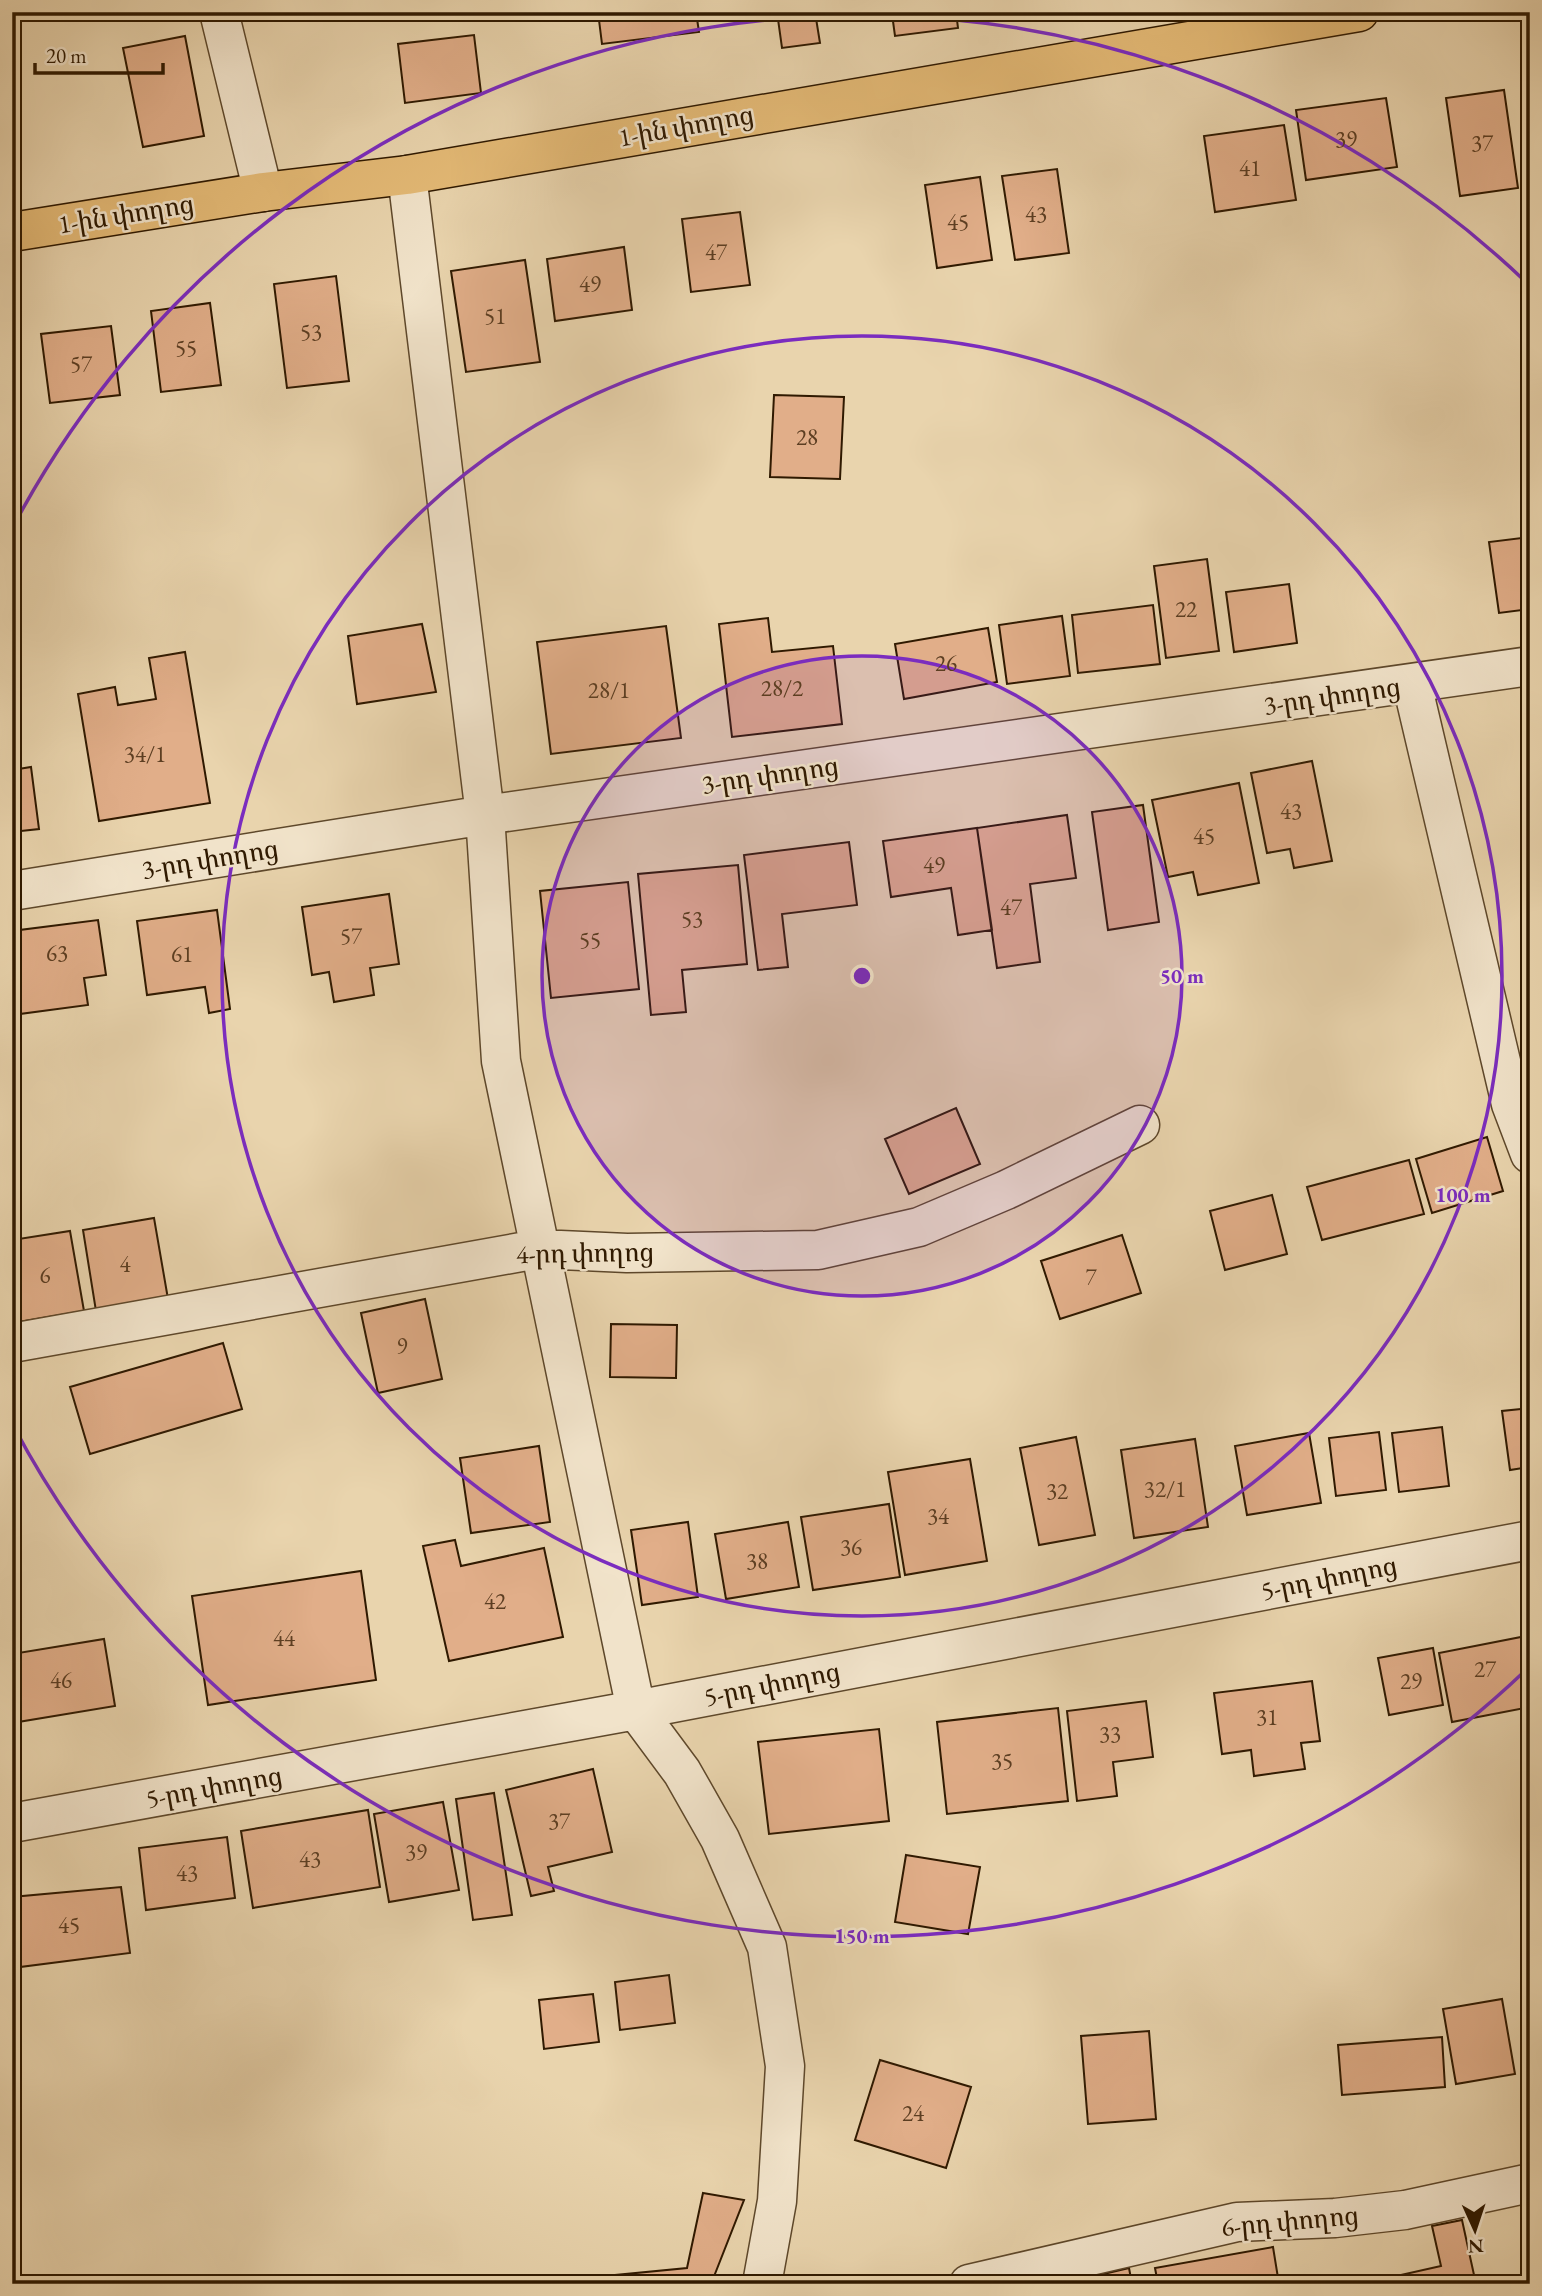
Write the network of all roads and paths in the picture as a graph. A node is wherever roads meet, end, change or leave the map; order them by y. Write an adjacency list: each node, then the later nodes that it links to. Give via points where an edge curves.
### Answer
1 (219, 12): 4 (street)
2 (1359, 12): 3 (main road, 1-ին փողոց)
3 (407, 175): 4 (main road, 1-ին փողոց); 8 (street)
4 (263, 192): 5 (main road, 1-ին փողոց)
5 (12, 232)
6 (1530, 666): 7 (street, 3-րդ փողոց)
7 (1412, 684): 8 (street, 3-րդ փողոց); 11 (street, via 1511,1104)
8 (485, 815): 9 (street, 3-րդ փողոց); 12 (street, via 501,1061)
9 (12, 891)
10 (1140, 1125): 12 (street, 4-րդ փողոց, via 919,1227 818,1250 627,1253)
11 (1530, 1154)
12 (538, 1249): 13 (street, 4-րդ փողոց); 15 (street)
13 (12, 1343)
14 (1530, 1540): 15 (street, 5-րդ փողոց)
15 (636, 1710): 16 (street, 5-րդ փողոց); 18 (street, via 682,1772 720,1839 767,1947 785,2066 777,2201)
16 (12, 1823)
17 (1530, 2183): 19 (street, 6-րդ փողոց, via 1405,2210 1237,2222)
18 (762, 2284)
19 (969, 2284)

